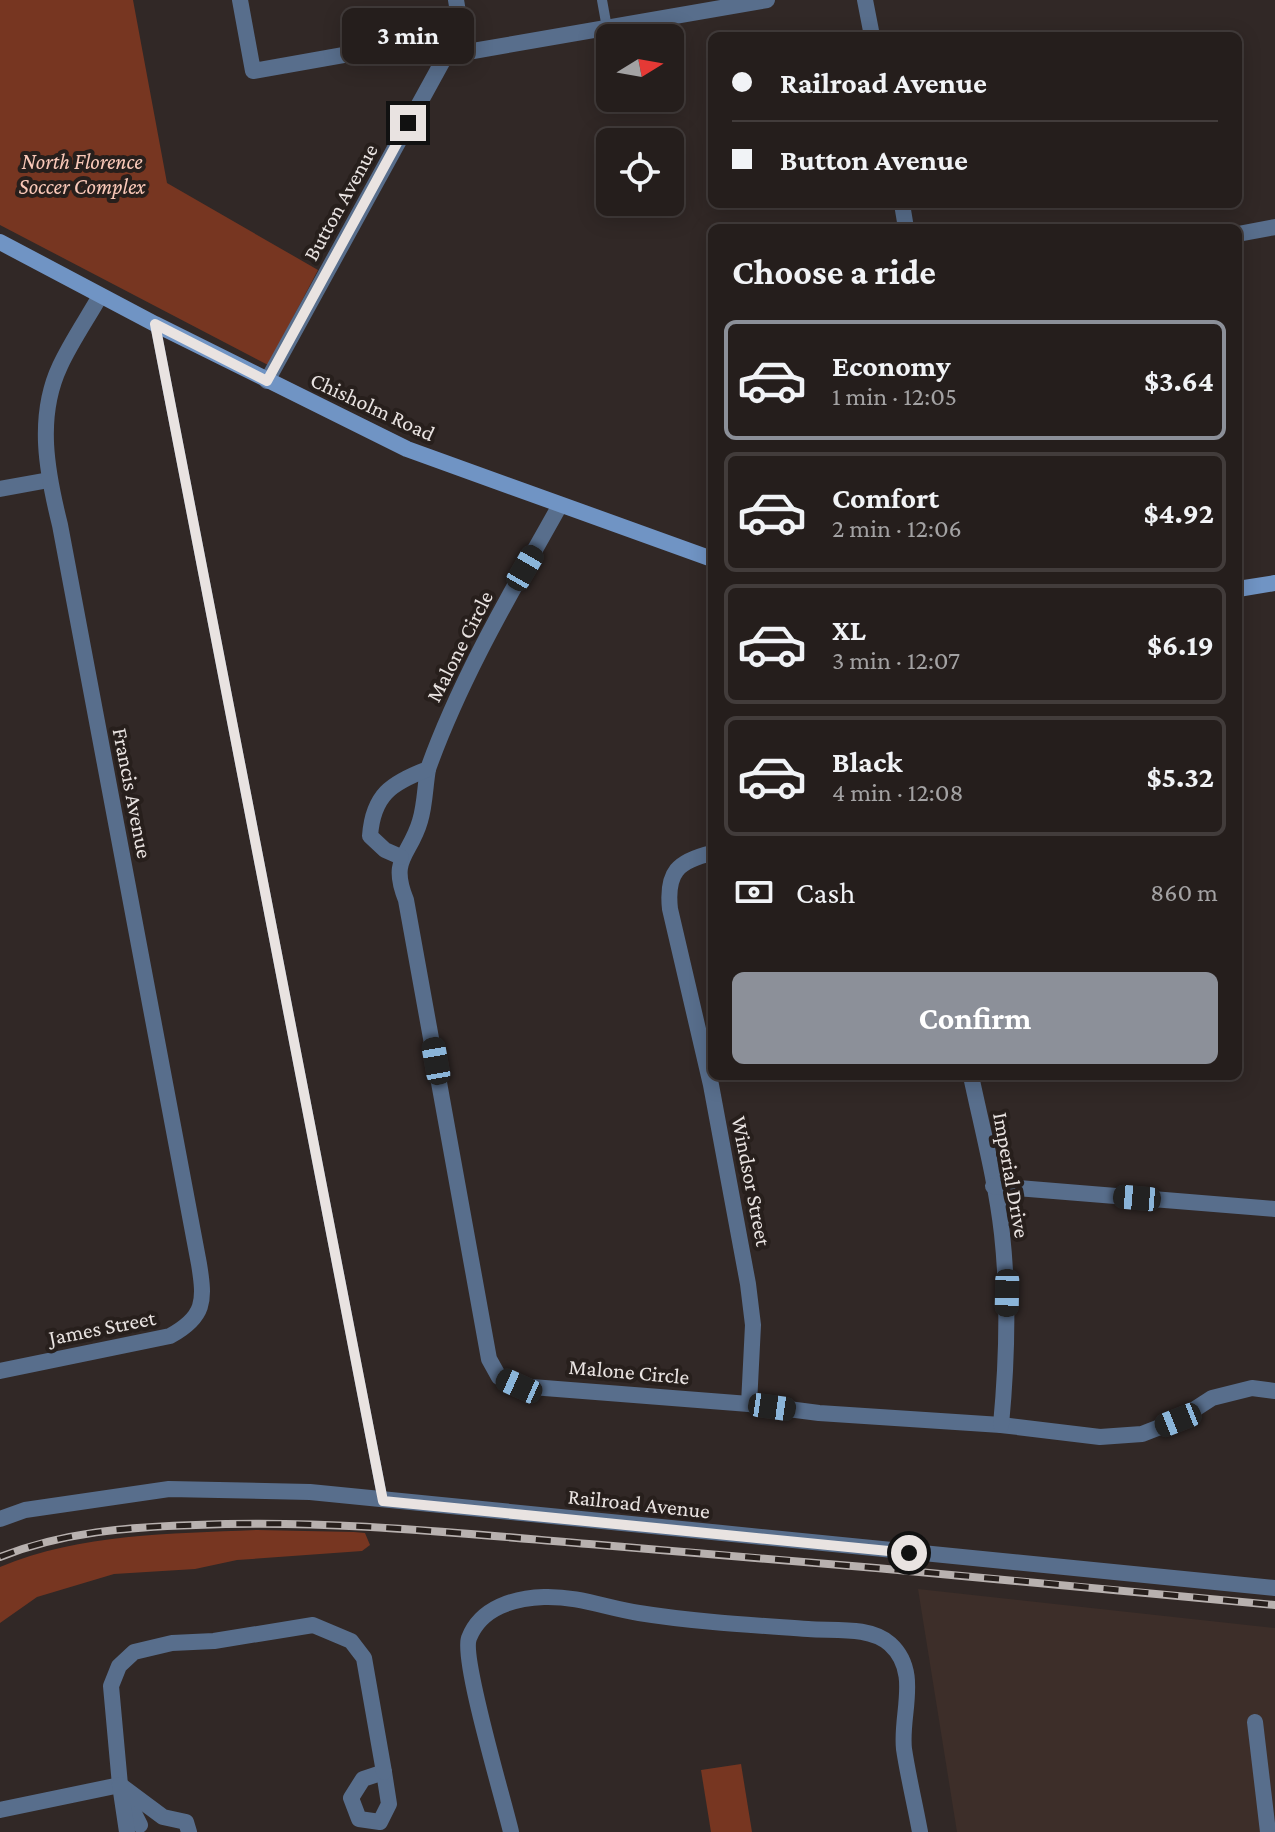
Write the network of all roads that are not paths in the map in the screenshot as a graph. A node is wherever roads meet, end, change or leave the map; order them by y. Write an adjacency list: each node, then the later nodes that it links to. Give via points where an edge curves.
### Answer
1 (240, 0): 11 (street, via 253,71 428,40)
2 (456, 0): 11 (street, Button Avenue, via 460,24)
3 (602, 0): 7 (lane)
4 (767, 0): 6 (street)
5 (865, 0): 10 (street)
6 (736, 3): 8 (street)
7 (606, 24)
8 (628, 24)
9 (596, 30): 11 (street, via 473,51)
10 (871, 32)
11 (451, 46): 17 (street, Button Avenue)
12 (1275, 227): 13 (street)
13 (1242, 233)
14 (0, 242): 15 (main road, Chisholm Road)
15 (100, 296): 16 (main road, Chisholm Road); 18 (street, Francis Avenue, via 59,368 47,406)
16 (155, 324): 17 (main road, Chisholm Road); 37 (lane)
17 (267, 381): 20 (main road, Chisholm Road, via 407,449)
18 (49, 480): 19 (street); 32 (street, Francis Avenue, via 199,1264)
19 (0, 489)
20 (560, 505): 21 (main road, Chisholm Road); 24 (street, Malone Circle, via 447,715)
21 (708, 558)
22 (1275, 583): 23 (main road)
23 (1242, 588)
24 (428, 769): 26 (street, Malone Circle, via 420,821); 26 (street, via 398,780 371,813 370,836)
25 (708, 854): 27 (street, Windsor Street, via 675,870 667,889)
26 (401, 857): 35 (street, Malone Circle, via 398,880 406,900 489,1359 499,1377 519,1386)
27 (708, 1072)
28 (710, 1080): 35 (street, Windsor Street, via 753,1325)
29 (972, 1080): 30 (street, Imperial Drive)
30 (993, 1186): 31 (street); 36 (street, Imperial Drive, via 1007,1293)
31 (1275, 1209)
32 (200, 1308): 33 (street, James Street, via 188,1326 170,1336)
33 (0, 1371)
34 (1275, 1391): 36 (street, Malone Circle, via 1252,1388 1212,1398 1178,1420 1142,1434 1100,1437)
35 (749, 1404): 36 (street, Malone Circle)
36 (1001, 1425)
37 (383, 1501): 38 (street, Railroad Avenue, via 310,1492 169,1489 25,1510); 39 (street, Railroad Avenue)
38 (0, 1519)
39 (1275, 1588)
40 (1255, 1722): 48 (street)
41 (384, 1772): 42 (street, via 364,1658 351,1641 313,1625 134,1652 119,1666 111,1686)
42 (120, 1785): 43 (street); 44 (street); 45 (street, via 163,1817 186,1822)
43 (0, 1810)
44 (134, 1828)
45 (189, 1832)
46 (511, 1832): 47 (street, via 470,1668 468,1639 482,1617 505,1603 543,1597 585,1599 639,1613 863,1632 890,1643 908,1684 903,1745)
47 (920, 1832)
48 (1268, 1832)

